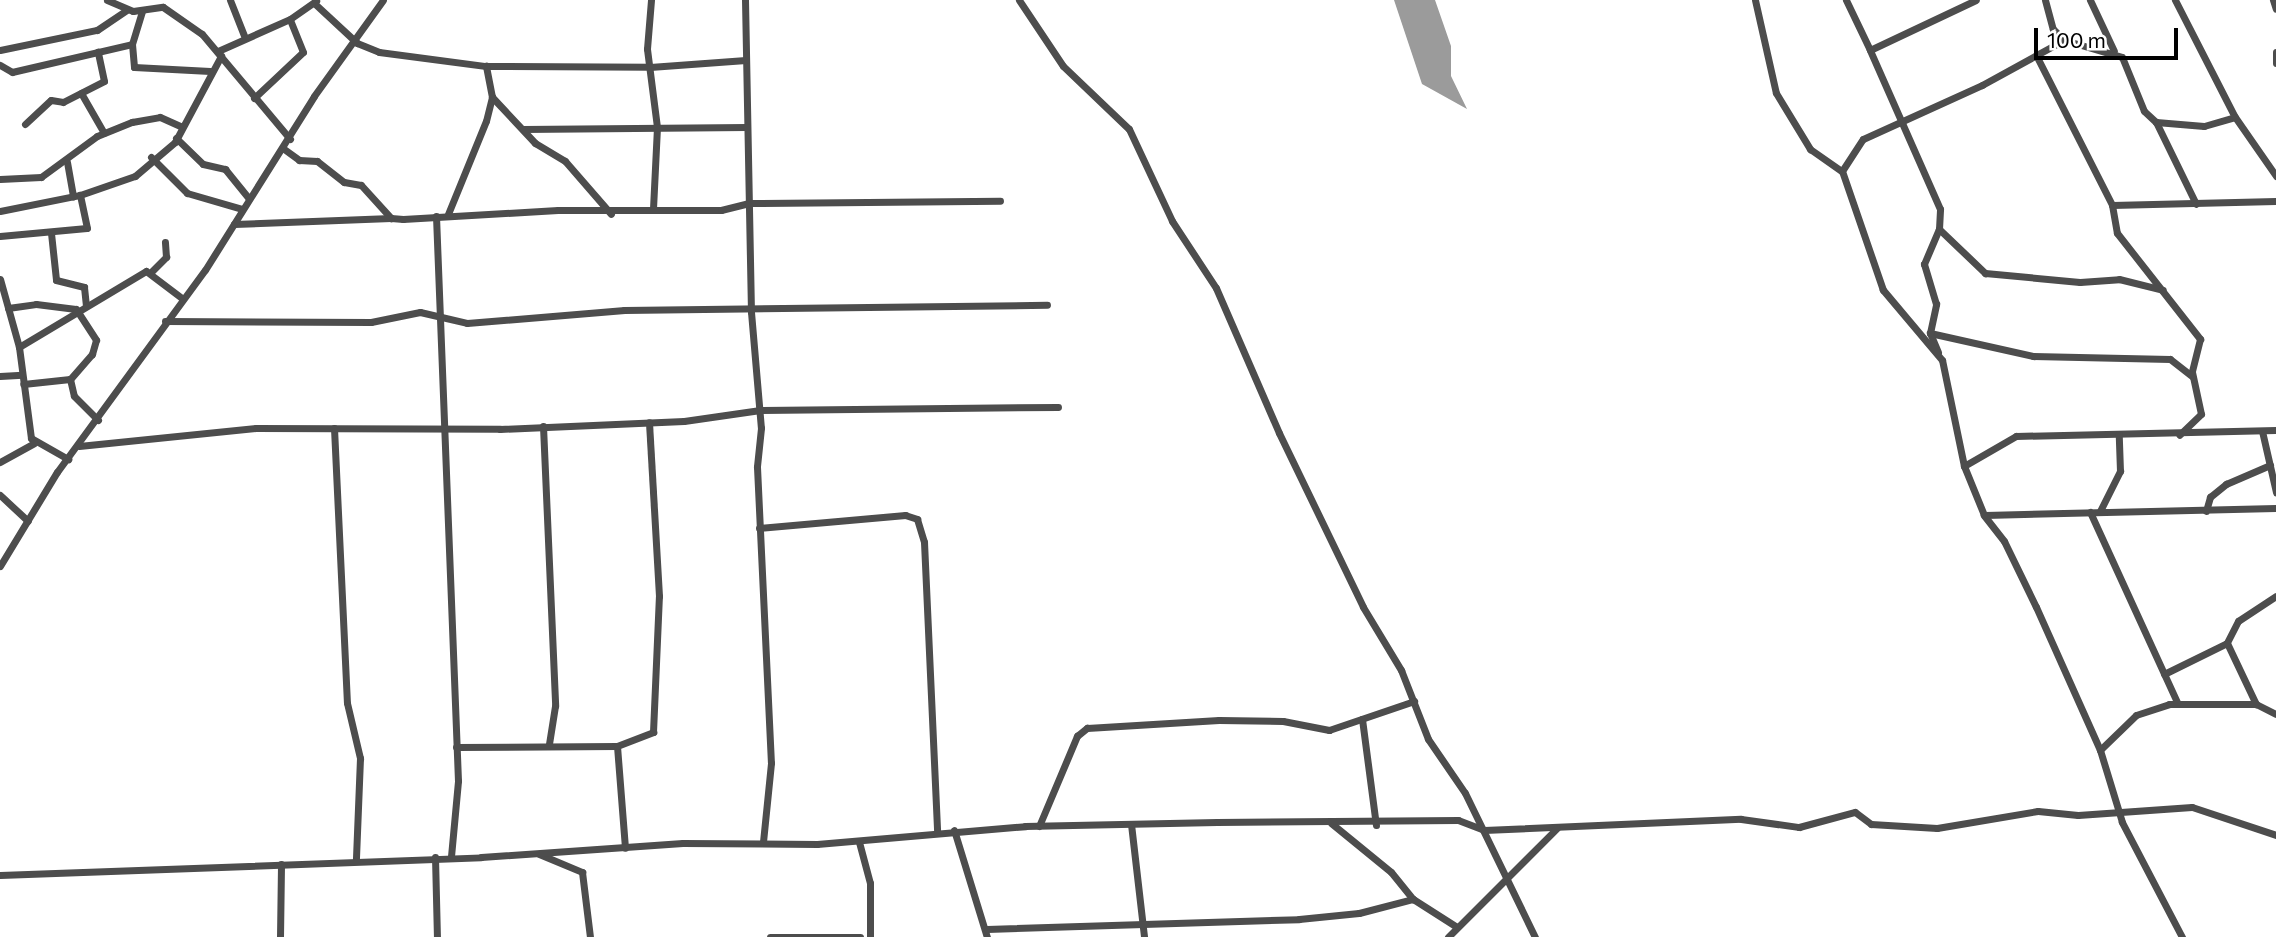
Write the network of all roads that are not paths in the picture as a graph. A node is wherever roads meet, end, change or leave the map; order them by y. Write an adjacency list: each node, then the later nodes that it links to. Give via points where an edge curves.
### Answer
1 (107, 0): 17 (street)
2 (230, 0): 20 (street)
3 (383, 0): 22 (street)
4 (651, 0): 35 (street)
5 (745, 0): 31 (street)
6 (1018, 0): 127 (street, via 1063,66 1129,128 1172,221 1216,288 1329,540)
7 (1755, 0): 55 (street, via 1776,93 1810,149)
8 (1846, 0): 25 (street)
9 (1976, 0): 25 (street)
10 (2045, 0): 21 (street, via 2053,29)
11 (2090, 0): 26 (street)
12 (2175, 0): 40 (street)
13 (2273, 0): 16 (street)
14 (315, 1): 19 (street); 22 (street)
15 (163, 4): 18 (street); 29 (street)
16 (2276, 9)
17 (127, 10): 18 (street); 24 (street, via 97,30)
18 (142, 11): 23 (street)
19 (290, 19): 20 (street); 39 (street, via 303,52)
20 (246, 38): 29 (street)
21 (2064, 40): 26 (street); 30 (street)
22 (357, 43): 34 (street, via 379,52); 50 (street, via 314,96)
23 (132, 44): 27 (street); 36 (street, via 134,67)
24 (0, 50)
25 (1870, 50): 41 (street)
26 (2113, 51): 42 (street, via 2122,57 2144,111)
27 (99, 52): 33 (street, via 12,72); 37 (street, via 104,81)
28 (2276, 52): 32 (street)
29 (220, 54): 36 (street); 39 (street)
30 (2037, 57): 41 (street); 64 (street)
31 (746, 60): 35 (street); 46 (street)
32 (2276, 62)
33 (0, 65)
34 (486, 66): 35 (street); 38 (street)
35 (650, 68): 45 (street)
36 (210, 71): 44 (street)
37 (81, 93): 43 (street, via 51,100); 48 (street)
38 (492, 97): 47 (street); 68 (street)
39 (254, 98): 50 (street)
40 (2235, 117): 42 (street, via 2204,125); 56 (street)
41 (1902, 120): 55 (street, via 1863,139); 73 (street, via 1940,209)
42 (2156, 122): 63 (street)
43 (25, 124)
44 (180, 126): 48 (street, via 153,117); 49 (street)
45 (657, 127): 46 (street); 47 (street, via 577,133); 66 (street)
46 (747, 127): 62 (street)
47 (523, 129): 69 (street, via 565,161)
48 (104, 133): 53 (street)
49 (176, 138): 52 (street); 59 (street, via 204,164 225,169)
50 (290, 139): 51 (street)
51 (284, 149): 59 (street); 71 (street, via 366,188)
52 (151, 157): 58 (street, via 135,176); 65 (street, via 187,193)
53 (67, 162): 57 (street, via 37,178); 58 (street)
54 (2276, 162): 56 (street)
55 (1842, 171): 91 (street, via 1883,290)
56 (2274, 173)
57 (0, 179)
58 (76, 195): 67 (street); 74 (street, via 88,228)
59 (249, 199): 65 (street)
60 (1000, 201): 62 (street)
61 (2276, 201): 63 (street)
62 (750, 203): 66 (street, via 721,210); 85 (street)
63 (2196, 204): 64 (street)
64 (2112, 205): 79 (street, via 2117,233)
65 (242, 209): 72 (street)
66 (653, 210): 69 (street)
67 (0, 211)
68 (448, 214): 69 (street); 70 (street)
69 (611, 214)
70 (436, 216): 71 (street); 86 (street)
71 (391, 218): 72 (street)
72 (234, 224): 80 (street)
73 (1939, 229): 79 (street, via 1985,273 2080,282 2119,279); 89 (street, via 1924,256 1936,304)
74 (51, 233): 75 (street); 81 (street, via 56,280 84,287)
75 (0, 236)
76 (165, 242): 77 (street, via 166,257)
77 (150, 273): 80 (street); 81 (street)
78 (0, 279): 84 (street)
79 (2163, 290): 92 (street, via 2200,339)
80 (183, 299): 88 (street)
81 (86, 306): 83 (street)
82 (1047, 306): 85 (street)
83 (76, 309): 84 (street, via 36,304); 90 (street); 95 (street, via 96,345)
84 (9, 312): 87 (street); 90 (street)
85 (751, 312): 86 (street, via 617,310 467,323); 97 (street)
86 (440, 316): 88 (street, via 257,325); 102 (street)
87 (0, 318)
88 (165, 321): 98 (street)
89 (1930, 333): 91 (street); 92 (street, via 2033,356 2171,359)
90 (19, 347): 94 (street)
91 (1942, 360): 113 (street)
92 (2192, 376): 106 (street, via 2201,414)
93 (1, 377): 94 (street)
94 (22, 379): 95 (street); 107 (street)
95 (70, 379): 98 (street, via 75,396)
96 (1058, 407): 97 (street)
97 (760, 410): 99 (street); 122 (street)
98 (97, 420): 108 (street)
99 (649, 422): 100 (street); 133 (street, via 659,596 653,657 656,706 653,732)
100 (543, 426): 102 (street); 132 (street, via 555,706)
101 (334, 428): 102 (street); 108 (street, via 256,428); 152 (street, via 346,695 360,758)
102 (446, 430): 134 (street)
103 (2276, 430): 104 (street)
104 (2262, 432): 106 (street); 112 (street)
105 (2119, 434): 106 (street); 113 (street, via 2016,436); 117 (street, via 2120,471)
106 (2178, 435)
107 (34, 443): 110 (street); 111 (street)
108 (79, 446): 110 (street)
109 (0, 452): 111 (street)
110 (68, 459): 121 (street)
111 (4, 460)
112 (2270, 465): 114 (street); 118 (street, via 2226,484 2210,497)
113 (1964, 466): 120 (street)
114 (2276, 492)
115 (0, 495): 121 (street)
116 (2276, 508): 118 (street)
117 (2100, 511): 118 (street); 119 (street)
118 (2206, 511)
119 (2090, 512): 120 (street); 126 (street)
120 (1984, 515): 135 (street, via 2004,541)
121 (28, 521): 123 (street)
122 (759, 528): 144 (street, via 905,515 917,519 924,542); 146 (street, via 771,763)
123 (0, 566)
124 (2276, 596): 125 (street, via 2238,621)
125 (2227, 643): 126 (street); 129 (street)
126 (2164, 674): 128 (street)
127 (1414, 701): 131 (street); 143 (street, via 1428,738)
128 (2178, 704): 129 (street); 135 (street, via 2136,715)
129 (2256, 704): 130 (street)
130 (2276, 714)
131 (1362, 719): 139 (street); 140 (street, via 1329,730 1283,721 1219,720 1087,728 1077,736)
132 (549, 746): 133 (street); 134 (street)
133 (617, 746): 148 (street)
134 (456, 747): 151 (street)
135 (2100, 750): 136 (street)
136 (2117, 811): 141 (street, via 2038,811 1937,828 1871,824 1855,811 1799,827 1728,820); 145 (street, via 2192,807); 172 (street)
137 (1331, 822): 138 (street); 139 (street); 156 (street, via 1391,872)
138 (1131, 824): 140 (street); 157 (street)
139 (1376, 825): 143 (street, via 1458,820)
140 (1039, 826): 142 (street)
141 (1557, 828): 143 (street); 155 (street)
142 (954, 830): 144 (street); 160 (street)
143 (1484, 830): 155 (street)
144 (937, 831): 147 (street)
145 (2276, 835)
146 (763, 842): 147 (street); 148 (street)
147 (859, 842): 167 (street, via 870,883)
148 (625, 848): 149 (street)
149 (539, 854): 151 (street); 164 (street, via 582,872)
150 (435, 857): 151 (street); 152 (street); 163 (street)
151 (451, 858)
152 (356, 859): 153 (street)
153 (281, 863): 154 (street); 162 (street)
154 (0, 875)
155 (1507, 875): 159 (street); 171 (street)
156 (1413, 899): 157 (street, via 1360,913 1299,919); 159 (street)
157 (1144, 922): 158 (street); 169 (street)
158 (1070, 927): 160 (street); 168 (street)
159 (1457, 927): 170 (street)
160 (987, 933)
161 (813, 936): 165 (street); 166 (street)
162 (280, 937)
163 (437, 937)
164 (590, 937)
165 (770, 937)
166 (860, 937)
167 (870, 937)
168 (1071, 937)
169 (1144, 937)
170 (1448, 937)
171 (1535, 937)
172 (2182, 937)

